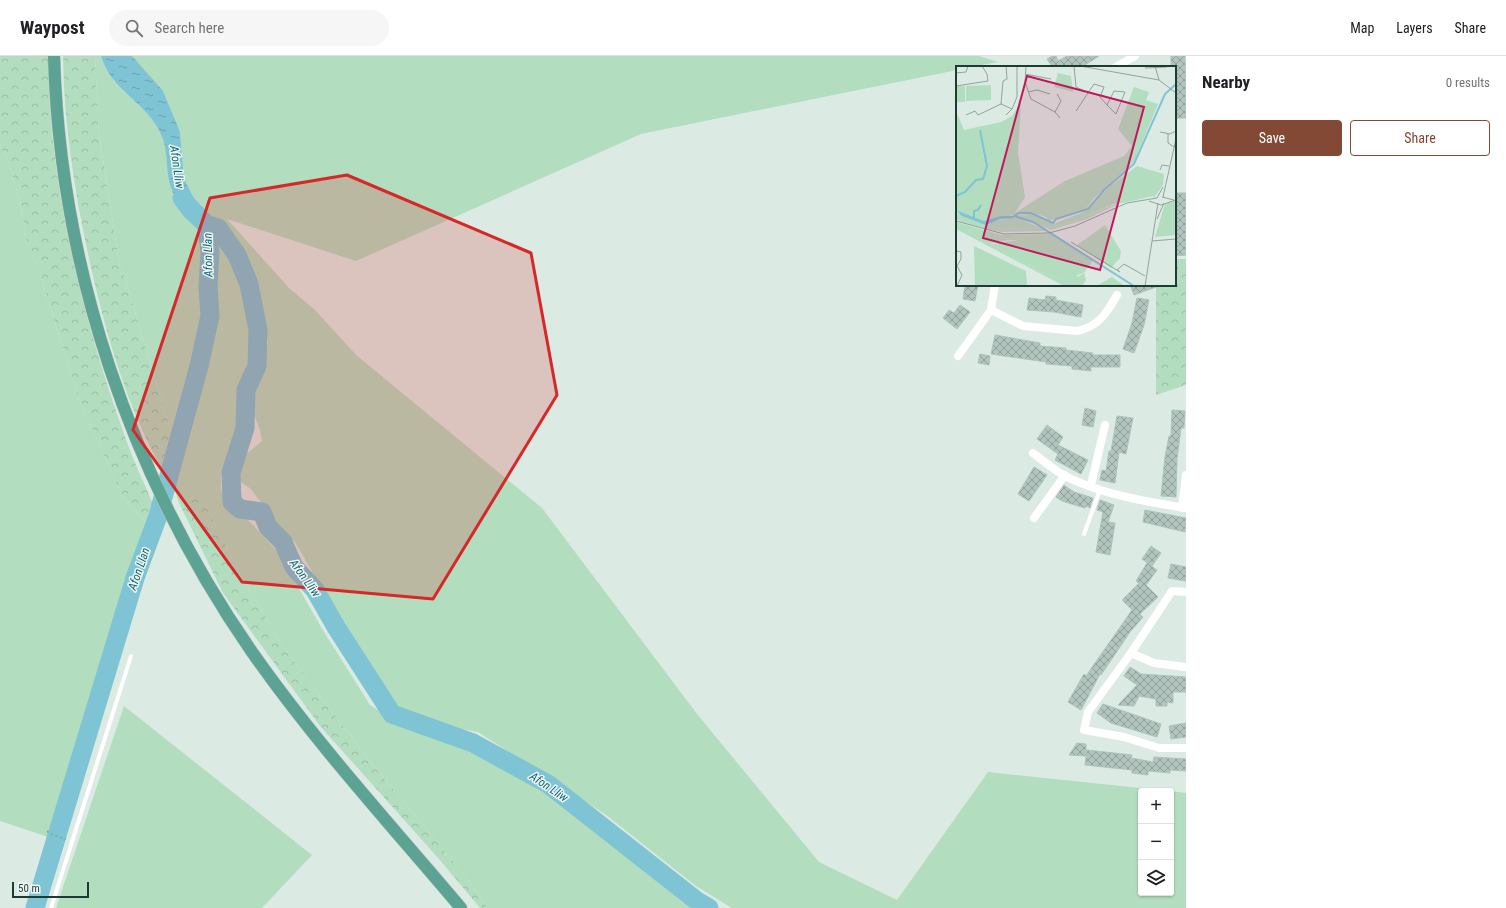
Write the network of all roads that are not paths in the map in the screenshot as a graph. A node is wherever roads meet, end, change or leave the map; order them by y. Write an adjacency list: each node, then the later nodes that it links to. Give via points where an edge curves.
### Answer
1 (54, 56): 23 (main road, via 66,189 87,292 111,376 139,448 180,534 211,589 252,652 351,778)
2 (1134, 56): 3 (street)
3 (1118, 66)
4 (995, 286): 6 (street)
5 (1117, 295): 6 (street, via 1101,320 1077,331 1023,326)
6 (991, 310): 7 (street)
7 (958, 356)
8 (1105, 425): 12 (street)
9 (1033, 453): 10 (street)
10 (1065, 475): 12 (street); 15 (street)
11 (1186, 475): 14 (street)
12 (1091, 485): 13 (street)
13 (1100, 490): 14 (street); 16 (lane)
14 (1184, 508)
15 (1034, 518)
16 (1084, 534)
17 (1186, 592): 18 (street, via 1172,591)
18 (1131, 653): 20 (street, via 1154,663); 21 (street, via 1088,712 1084,730 1124,737 1159,748)
19 (131, 656): 22 (lane)
20 (1186, 667)
21 (1186, 748)
22 (51, 908)
23 (461, 908)

